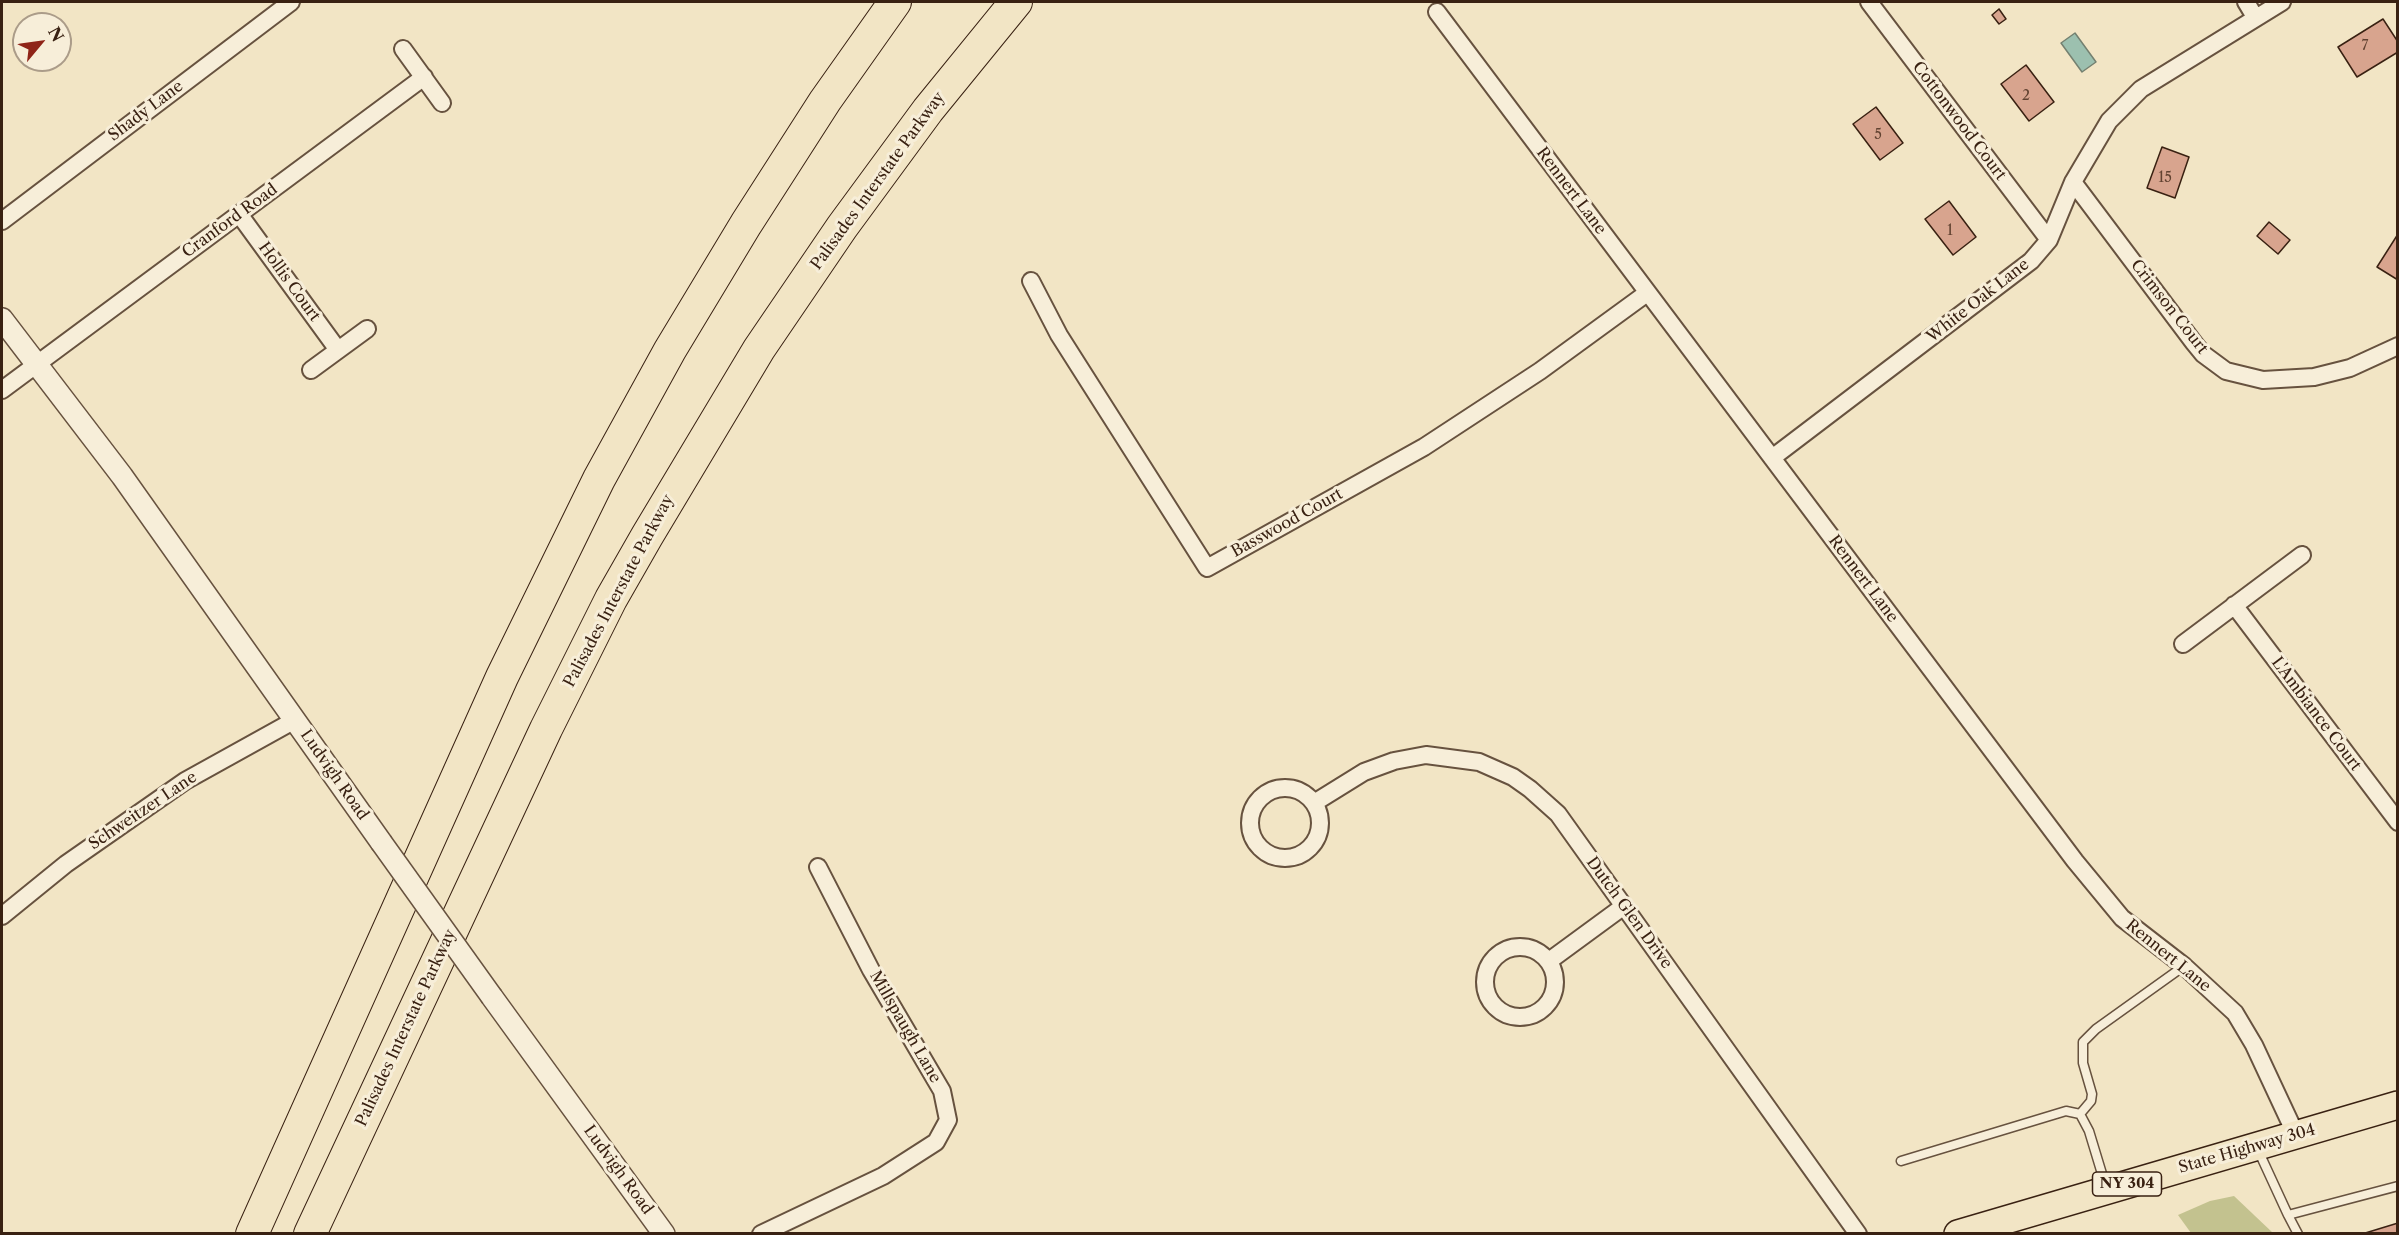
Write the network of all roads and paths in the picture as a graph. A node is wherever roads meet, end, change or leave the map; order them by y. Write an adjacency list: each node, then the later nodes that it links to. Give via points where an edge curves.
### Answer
1 (291, 2): 14 (street, Shady Lane)
2 (895, 2): 46 (highway, via 796,145 713,278 594,488 502,677)
3 (1016, 2): 47 (highway, Palisades Interstate Parkway, via 842,227 759,349 647,536 546,729)
4 (1869, 2): 15 (street, Cottonwood Court)
5 (2246, 2): 8 (street)
6 (2283, 2): 8 (street, White Oak Lane)
7 (1437, 12): 17 (street, Rennert Lane)
8 (2255, 17): 12 (street, White Oak Lane, via 2141,89 2109,121)
9 (403, 49): 10 (street)
10 (424, 77): 11 (street); 13 (street, Cranford Road)
11 (442, 103)
12 (2073, 182): 15 (street, White Oak Lane); 20 (street, Crimson Court, via 2194,343 2226,371 2263,380 2314,377 2350,368)
13 (239, 214): 21 (street, Hollis Court); 22 (street, Cranford Road)
14 (2, 221)
15 (2049, 240): 25 (street, White Oak Lane, via 2017,274)
16 (1031, 281): 17 (street, Basswood Court, via 1059,336 1207,568 1424,447 1540,371)
17 (1647, 293): 25 (street, Rennert Lane)
18 (2, 319): 22 (street, Ludvigh Road)
19 (367, 328): 21 (street)
20 (2397, 346)
21 (339, 350): 23 (street)
22 (36, 364): 24 (street, Cranford Road); 29 (street, Ludvigh Road, via 122,476)
23 (311, 370)
24 (2, 390)
25 (1772, 458): 36 (street, Rennert Lane, via 2115,910)
26 (2302, 555): 27 (street)
27 (2235, 605): 28 (street); 31 (street, L'Ambiance Court)
28 (2183, 644)
29 (295, 720): 34 (street, Schweitzer Lane, via 185,781 66,864); 48 (street, Ludvigh Road, bridge)
30 (1314, 803): 30 (street, via 1291,788 1265,794 1250,817 1251,835 1268,855 1295,858 1304,854 1320,829); 33 (street, Dutch Glen Drive, via 1349,779 1394,760 1426,755 1479,762 1513,777 1544,800)
31 (2397, 822)
32 (818, 867): 49 (street, Millspaugh Lane, via 871,970 942,1091 948,1120 936,1142 883,1176)
33 (1624, 906): 35 (street); 50 (street, Dutch Glen Drive)
34 (2, 916)
35 (1549, 961): 35 (street, via 1526,946 1500,952 1493,958 1485,984 1496,1008 1512,1016 1539,1012 1553,996 1555,987)
36 (2184, 966): 38 (lane, via 2083,1042 2083,1063 2092,1094); 39 (street, Rennert Lane, via 2235,1013)
37 (2395, 1109): 39 (main road, State Highway 304 / NY 304)
38 (2080, 1114): 41 (lane, via 2066,1111); 43 (lane)
39 (2296, 1135): 40 (main road, State Highway 304 / NY 304)
40 (2257, 1146): 43 (main road, State Highway 304 / NY 304); 44 (lane)
41 (1901, 1161)
42 (2397, 1186): 44 (lane)
43 (2107, 1190): 45 (main road, State Highway 304 / NY 304)
44 (2288, 1215): 52 (lane)
45 (2024, 1224): 51 (main road, State Highway 304 / NY 304)
46 (252, 1233)
47 (310, 1233)
48 (664, 1233)
49 (761, 1233)
50 (1858, 1233)
51 (1958, 1233)
52 (2298, 1233)

